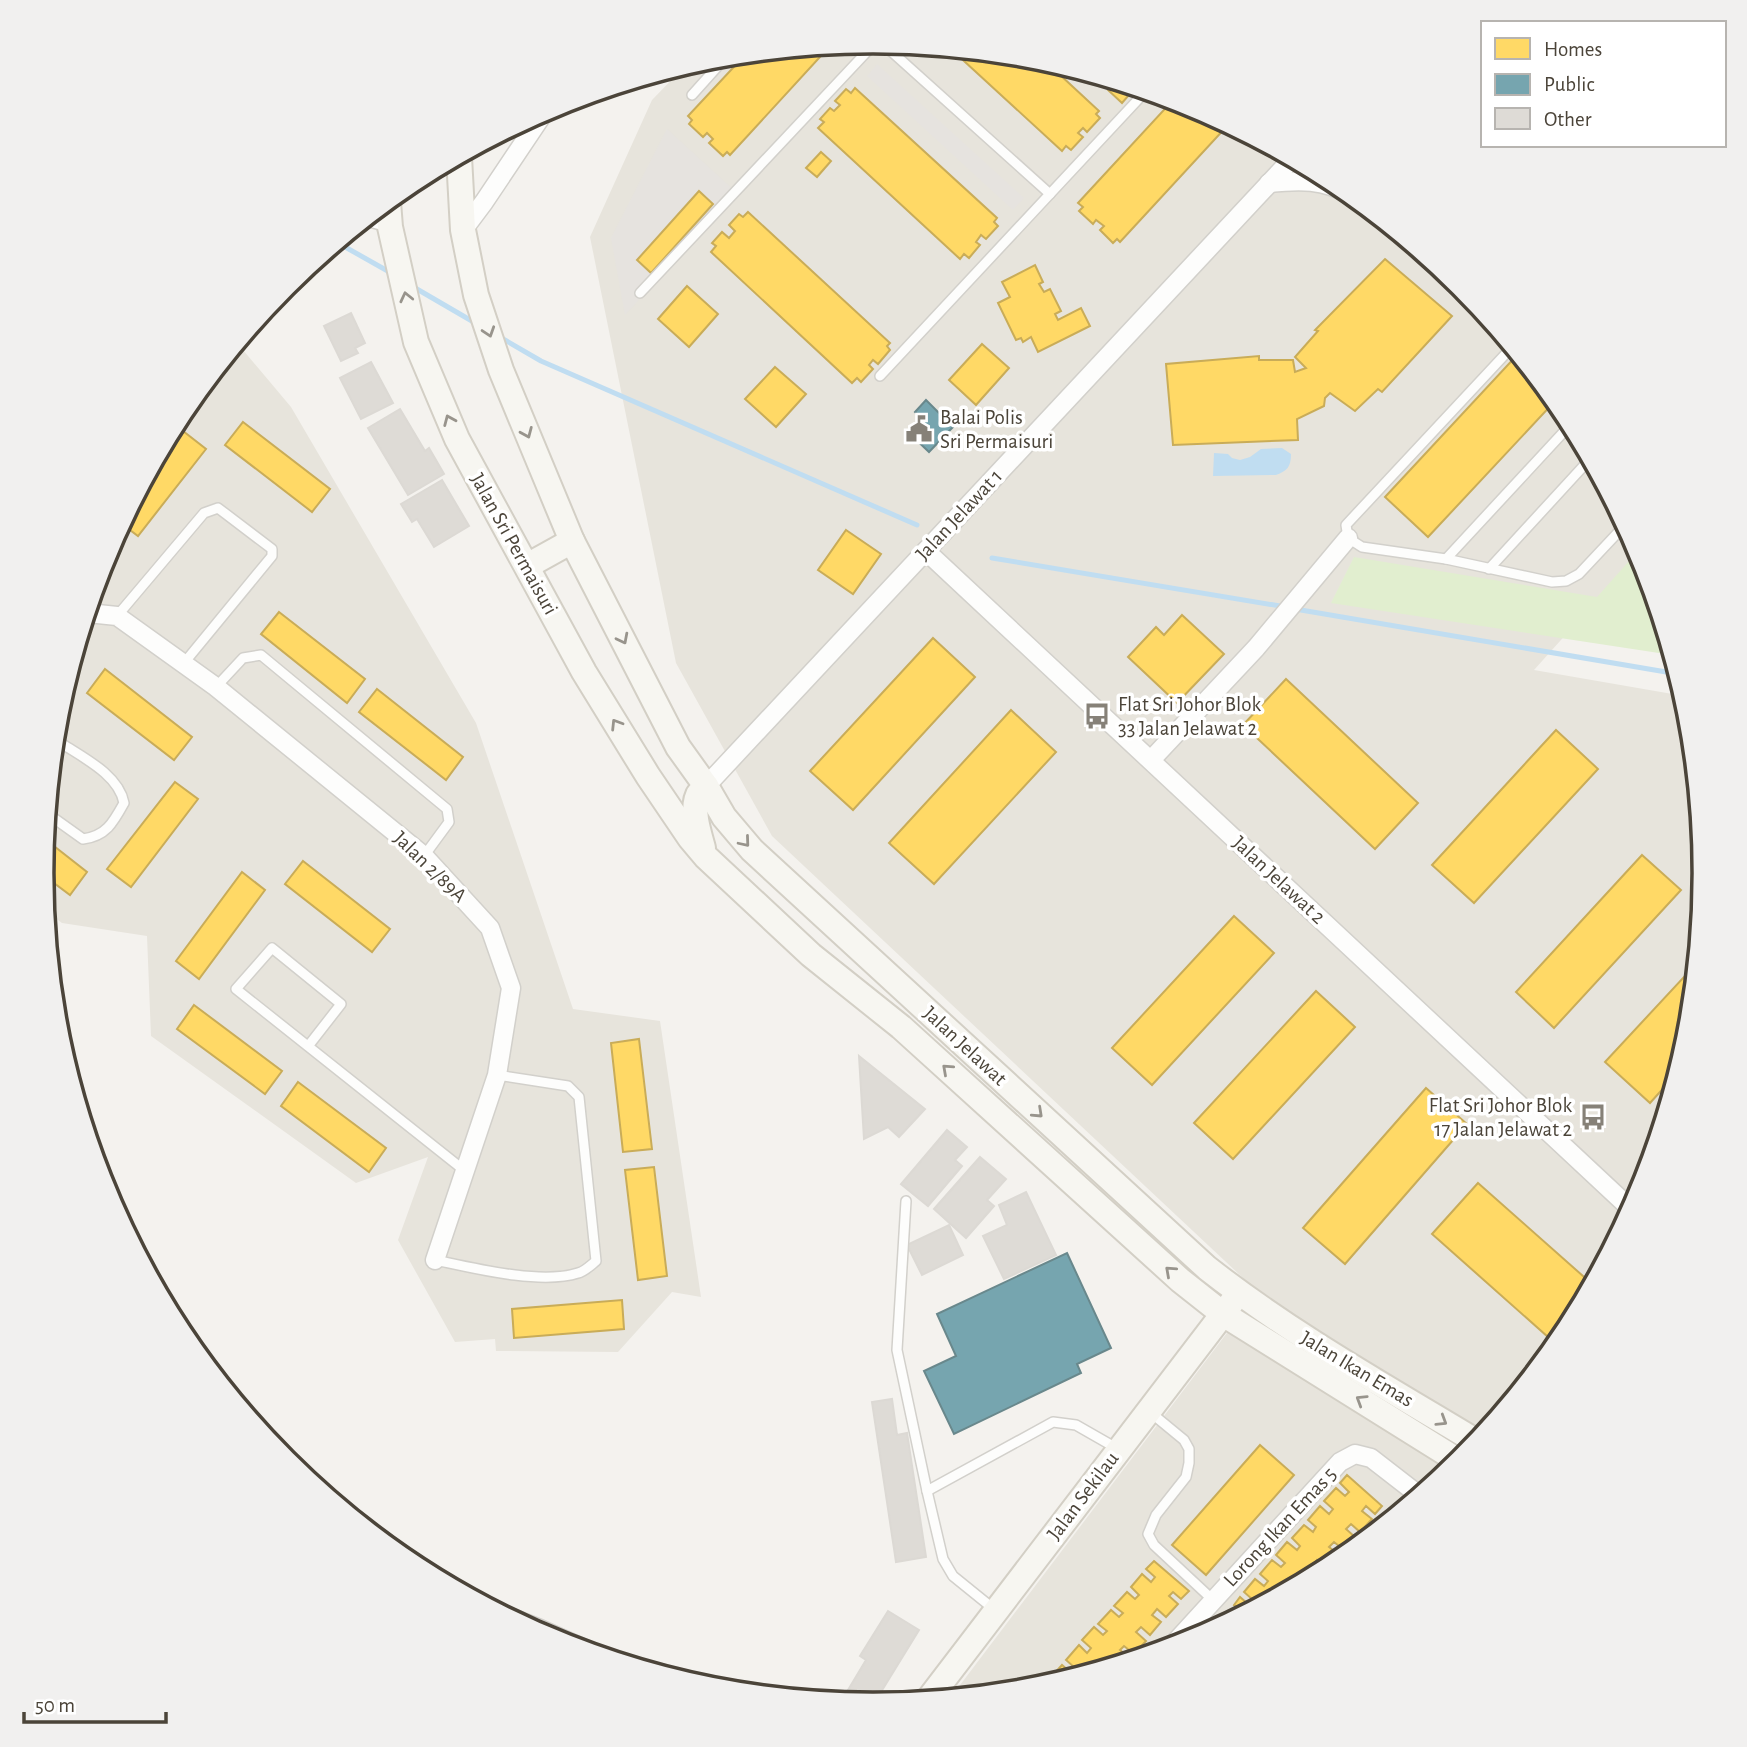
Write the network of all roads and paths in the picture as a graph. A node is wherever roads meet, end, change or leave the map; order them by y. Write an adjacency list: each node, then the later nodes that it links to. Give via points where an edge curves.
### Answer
1 (864, 54): 16 (lane)
2 (895, 55): 11 (lane)
3 (715, 70): 4 (lane)
4 (692, 95)
5 (1139, 99): 11 (lane)
6 (533, 129): 15 (street)
7 (1286, 166): 10 (street, Jalan Jelawat 1)
8 (460, 167): 15 (street)
9 (1310, 181): 10 (street)
10 (1269, 183): 24 (street, Jalan Jelawat 1)
11 (1050, 194): 18 (lane)
12 (388, 214): 14 (street, Jalan Sri Permaisuri)
13 (376, 224): 14 (lane)
14 (390, 227): 26 (street, Jalan Sri Permaisuri, one-way to 14, via 457,439 416,342)
15 (463, 230): 23 (street, one-way to 23, via 476,295 501,369)
16 (640, 293)
17 (1506, 354): 22 (lane, via 1346,525)
18 (880, 376)
19 (1564, 433): 25 (lane)
20 (1584, 466): 27 (lane)
21 (1618, 533): 27 (lane, via 1579,574 1566,580 1552,582)
22 (1348, 538): 25 (lane, via 1362,547); 33 (street, via 1256,648)
23 (572, 541): 26 (street); 35 (street, one-way to 35, via 678,747)
24 (926, 551): 33 (street, Jalan Jelawat 2); 35 (street, Jalan Jelawat 1)
25 (1446, 559): 27 (lane)
26 (527, 566): 34 (street, Jalan Sri Permaisuri, one-way to 26, via 584,672)
27 (1489, 569)
28 (97, 614): 29 (street, Jalan 2/89A)
29 (117, 616): 30 (street, Jalan 2/89A); 30 (lane, via 204,513 218,508 272,549 272,556)
30 (184, 663): 31 (street, Jalan 2/89A)
31 (216, 687): 37 (street, Jalan 2/89A); 37 (lane, via 243,658 261,655 447,809 449,822)
32 (65, 745): 36 (lane, via 118,785 124,803 95,838 83,839)
33 (1151, 761): 43 (street, Jalan Jelawat 2)
34 (648, 776): 35 (street, via 679,789); 38 (street, Jalan Sri Permaisuri)
35 (706, 786): 38 (street, via 696,809); 45 (street, Jalan Jelawat, one-way to 45, via 752,850)
36 (56, 820)
37 (424, 856): 40 (street, Jalan 2/89A, via 490,928 507,976 511,988)
38 (706, 857): 46 (street, Jalan Jelawat, one-way to 38, via 901,1027 811,955)
39 (309, 1045): 39 (lane, via 341,1004 272,948 236,989); 41 (lane)
40 (497, 1075): 41 (street, Jalan 2/89A); 44 (lane, via 568,1086 579,1097 596,1261 580,1273 544,1277)
41 (465, 1171): 44 (street, Jalan 2/89A)
42 (906, 1201): 52 (lane, via 897,1350)
43 (1623, 1202)
44 (435, 1260)
45 (1239, 1293): 46 (street, Jalan Sekilau); 48 (street, Jalan Ikan Emas, one-way to 48)
46 (1223, 1314): 47 (street, Jalan Sekilau); 50 (street, Jalan Ikan Emas, one-way to 46)
47 (1149, 1411): 49 (street, Jalan Sekilau); 53 (lane, via 1184,1440 1189,1463 1186,1477 1156,1515 1148,1534)
48 (1468, 1437)
49 (1119, 1449): 52 (lane, via 1076,1426 1053,1422); 54 (street, Jalan Sekilau)
50 (1450, 1456)
51 (1413, 1490): 53 (street, Lorong Ikan Emas 5, via 1371,1458 1354,1454 1340,1462)
52 (927, 1491): 54 (lane, via 943,1559 953,1576)
53 (1213, 1600): 55 (street, Lorong Ikan Emas 5)
54 (996, 1611): 56 (street, Jalan Sekilau)
55 (1185, 1631)
56 (935, 1690)

